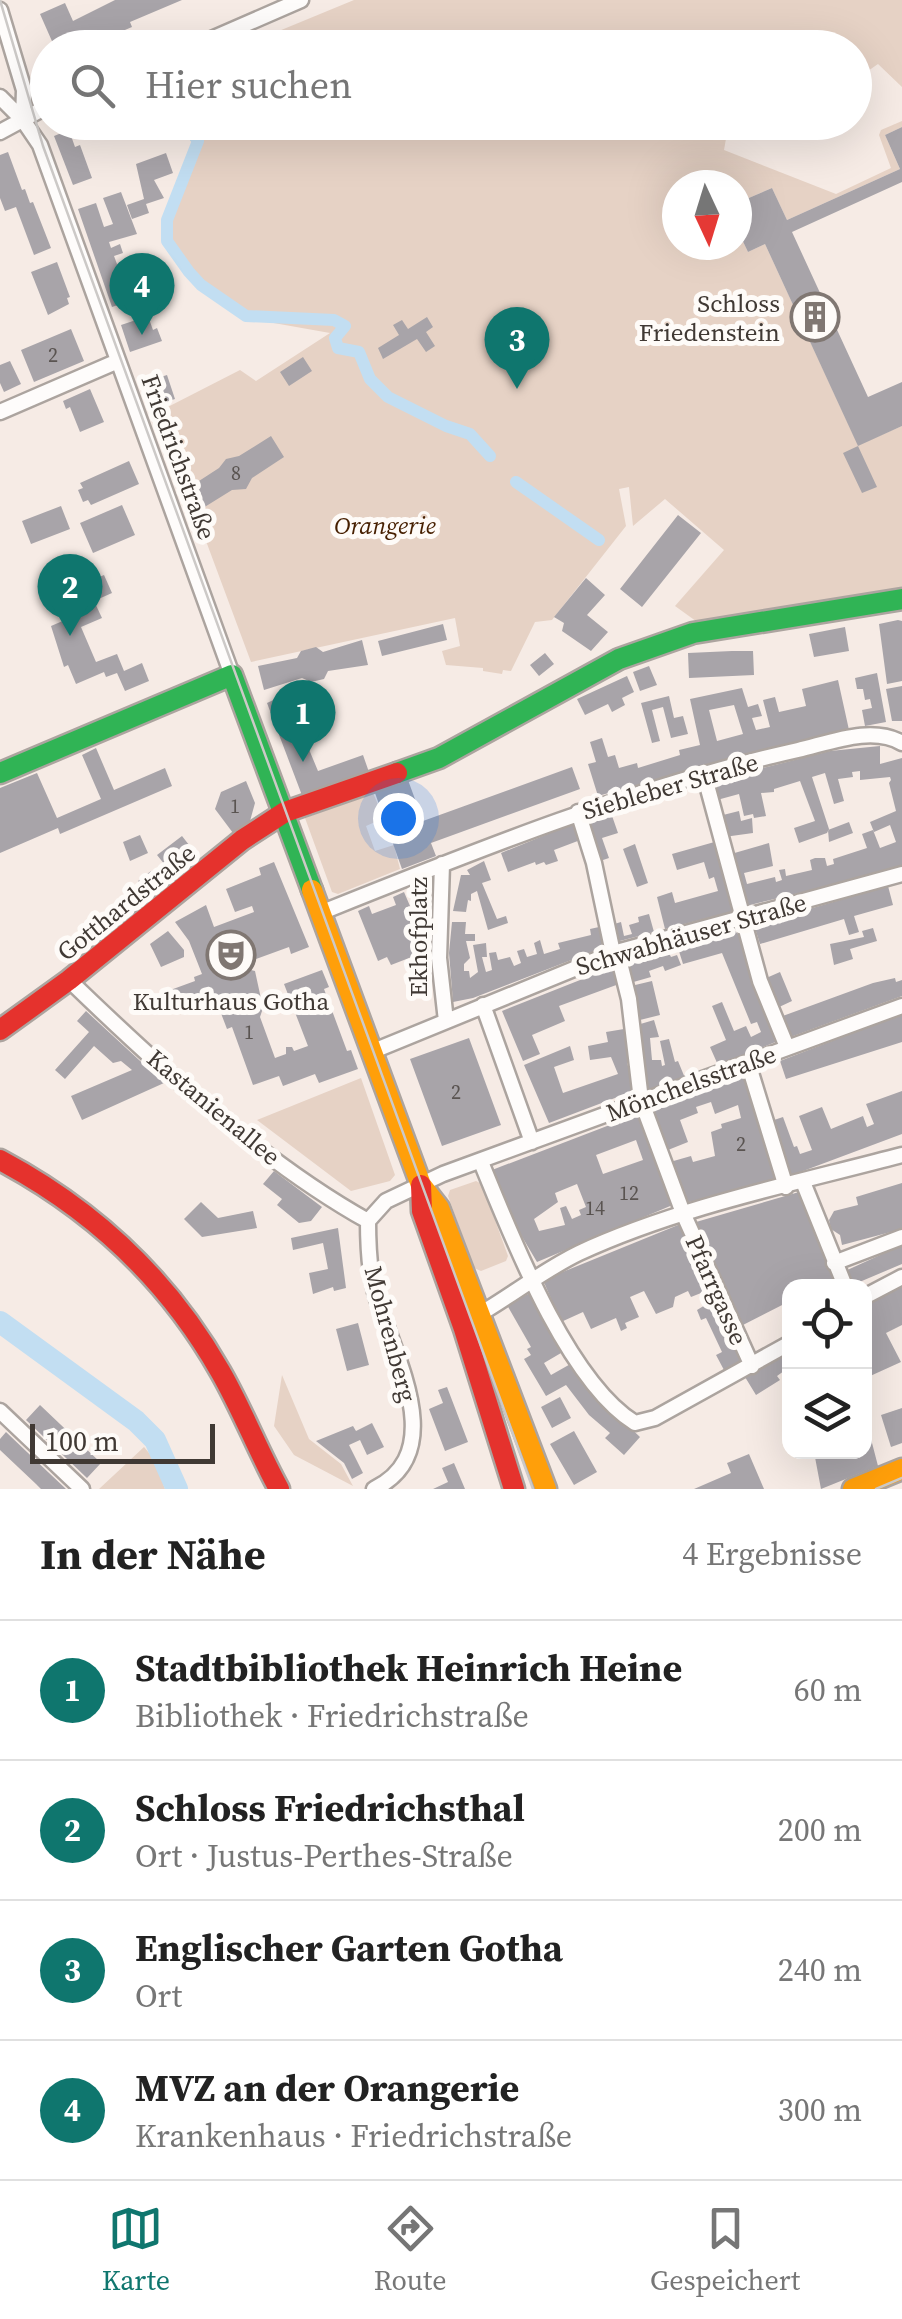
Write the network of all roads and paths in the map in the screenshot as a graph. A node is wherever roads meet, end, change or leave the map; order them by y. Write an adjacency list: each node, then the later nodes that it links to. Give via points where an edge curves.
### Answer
1 (300, 0): 3 (street)
2 (0, 10): 6 (street, via 24,90)
3 (232, 30)
4 (0, 97): 6 (street)
5 (30, 116): 6 (street)
6 (23, 120): 7 (street, Friedrichstraße); 8 (street)
7 (30, 130)
8 (0, 132)
9 (37, 140): 10 (street, Friedrichstraße)
10 (118, 361): 11 (street); 13 (street, Friedrichstraße)
11 (0, 412)
12 (902, 599): 18 (street, Gotthardstraße, via 693,633 619,659 439,758)
13 (232, 675): 15 (street); 18 (street, Friedrichstraße)
14 (902, 743): 16 (street, Siebleber Straße, via 884,735 857,737)
15 (0, 773)
16 (704, 774): 17 (street, Siebleber Straße); 22 (street)
17 (578, 812): 19 (street, Siebleber Straße); 23 (street, Pfarrgasse)
18 (283, 814): 21 (street); 24 (street, Gotthardstraße)
19 (442, 864): 21 (street, Ekhofplatz); 27 (street, Ekhofplatz, via 439,958)
20 (902, 874): 22 (street, Schwabhäuser Straße)
21 (320, 912): 30 (street)
22 (745, 917): 23 (street, Schwabhäuser Straße); 29 (street)
23 (615, 952): 25 (street, Schwabhäuser Straße); 32 (street, Pfarrgasse, via 629,999)
24 (69, 980): 28 (street, Gotthardstraße); 41 (street, Kastanienallee, via 204,1102)
25 (483, 1005): 27 (street, Ekhofplatz); 33 (street)
26 (902, 1006): 29 (street, Mönchelsstraße)
27 (446, 1020): 30 (street, Ekhofplatz)
28 (0, 1030)
29 (786, 1048): 31 (street, Mönchelsstraße)
30 (377, 1050): 38 (street)
31 (748, 1063): 32 (street, Mönchelsstraße); 39 (street)
32 (641, 1100): 33 (street, Mönchelsstraße); 40 (street, Pfarrgasse)
33 (532, 1142): 36 (street, Mönchelsstraße)
34 (902, 1155): 37 (street)
35 (0, 1160): 54 (street, via 75,1205 154,1272 204,1342)
36 (480, 1162): 38 (street, Mönchelsstraße); 45 (street)
37 (803, 1182): 39 (street); 43 (street)
38 (420, 1185): 41 (street, via 386,1201); 48 (street, via 422,1211)
39 (786, 1187): 40 (street)
40 (683, 1213): 45 (street); 50 (street, Pfarrgasse)
41 (368, 1222): 55 (street, Mohrenberg, via 374,1288 414,1418 406,1460)
42 (902, 1237): 43 (street)
43 (834, 1263): 46 (street)
44 (902, 1277): 47 (street)
45 (532, 1278): 48 (street); 50 (street, via 561,1336 605,1398 635,1423)
46 (842, 1279)
47 (872, 1293)
48 (478, 1320): 56 (street); 57 (street)
49 (782, 1348): 50 (street)
50 (752, 1366)
51 (0, 1411): 53 (street)
52 (902, 1469): 58 (street)
53 (82, 1489)
54 (280, 1489)
55 (374, 1489)
56 (514, 1489)
57 (546, 1489)
58 (853, 1489)

